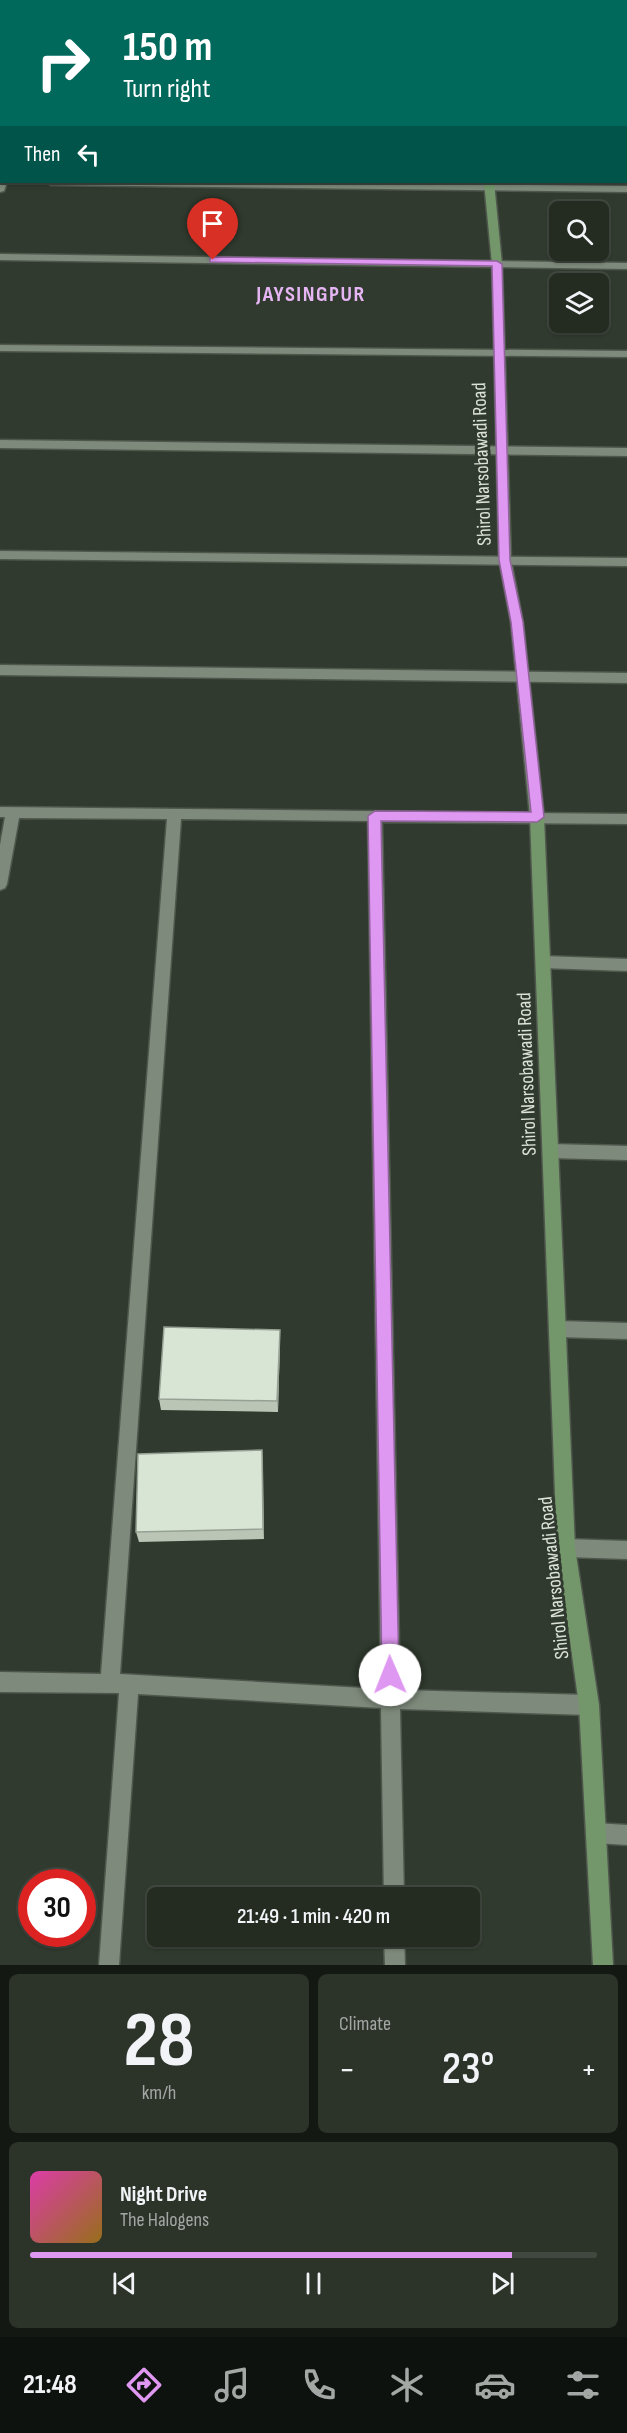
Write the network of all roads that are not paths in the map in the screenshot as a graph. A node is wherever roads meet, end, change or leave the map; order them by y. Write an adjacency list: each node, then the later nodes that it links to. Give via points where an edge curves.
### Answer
1 (270, 183): 2 (street)
2 (489, 184): 3 (street); 5 (main road, Shirol Narsobawadi Road)
3 (627, 189)
4 (0, 257): 5 (street)
5 (497, 264): 6 (street); 8 (main road, Shirol Narsobawadi Road)
6 (627, 266)
7 (0, 348): 8 (street)
8 (499, 352): 9 (street); 11 (main road, Shirol Narsobawadi Road)
9 (627, 354)
10 (0, 444): 11 (street)
11 (502, 452): 12 (street); 14 (main road, Shirol Narsobawadi Road)
12 (627, 452)
13 (0, 555): 14 (street)
14 (505, 560): 15 (street); 17 (main road, Shirol Narsobawadi Road)
15 (627, 562)
16 (0, 670): 17 (street)
17 (523, 677): 18 (street); 22 (main road, Shirol Narsobawadi Road)
18 (627, 678)
19 (6, 812): 20 (street); 24 (street)
20 (174, 814): 21 (street); 34 (street)
21 (375, 816): 22 (street); 35 (street)
22 (537, 817): 23 (street); 25 (main road, Shirol Narsobawadi Road)
23 (627, 819)
24 (0, 884)
25 (543, 962): 26 (street); 27 (main road, Shirol Narsobawadi Road)
26 (627, 964)
27 (551, 1151): 28 (street); 29 (main road, Shirol Narsobawadi Road)
28 (627, 1153)
29 (558, 1329): 30 (street); 31 (main road, Shirol Narsobawadi Road)
30 (627, 1331)
31 (566, 1548): 32 (street); 36 (main road, Shirol Narsobawadi Road)
32 (627, 1550)
33 (0, 1682): 34 (street)
34 (119, 1684): 35 (street); 41 (street)
35 (391, 1699): 36 (street); 39 (street)
36 (589, 1705): 37 (main road, Shirol Narsobawadi Road)
37 (596, 1833): 38 (street); 43 (main road, Shirol Narsobawadi Road)
38 (627, 1835)
39 (394, 1887)
40 (394, 1947): 42 (street)
41 (109, 1965)
42 (395, 1965)
43 (603, 1965)

